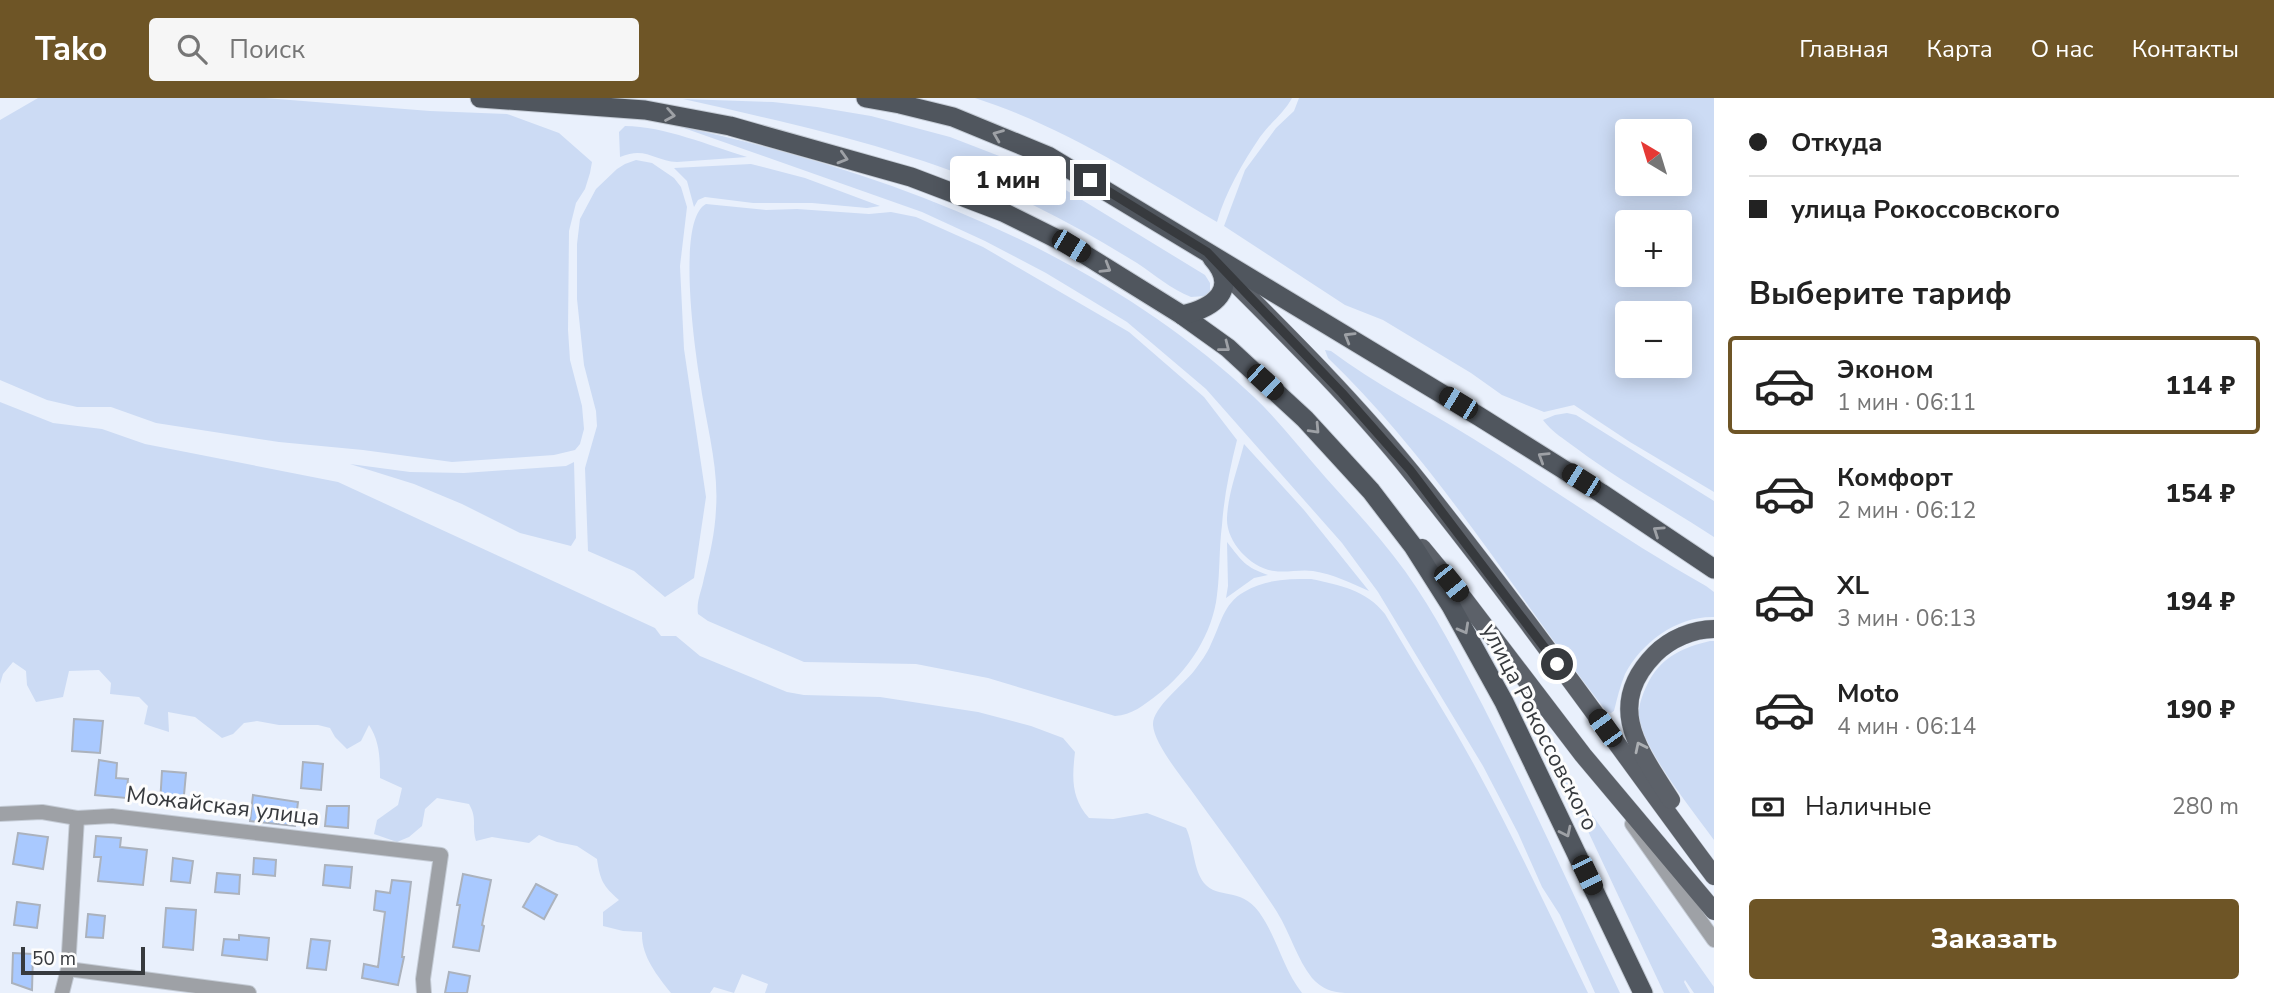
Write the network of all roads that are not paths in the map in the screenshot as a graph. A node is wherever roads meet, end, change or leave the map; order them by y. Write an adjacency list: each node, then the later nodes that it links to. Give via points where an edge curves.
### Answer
1 (480, 98): 5 (highway, улица Рокоссовского, one-way to 5, via 645,110 730,126 911,177 1003,212 1071,246)
2 (866, 98): 3 (highway, one-way to 2, via 1048,156 953,117)
3 (1207, 252): 4 (highway); 7 (highway, one-way to 3, via 1491,424)
4 (1222, 270): 5 (highway, via 1219,297 1200,312); 13 (main road, via 1410,470)
5 (1182, 316): 6 (highway, улица Рокоссовского, one-way to 6, via 1228,348 1306,419)
6 (1371, 491): 9 (main road, via 1464,599); 21 (highway, улица Рокоссовского, one-way to 21, via 1451,606 1504,702)
7 (1714, 569)
8 (1714, 629): 12 (main road, one-way to 8, via 1639,747 1629,716 1632,687 1657,652 1681,636)
9 (1583, 755): 14 (main road); 15 (street)
10 (0, 814): 11 (street, Можайская улица, via 42,812)
11 (77, 818): 16 (street); 20 (street, Можайская улица, via 112,816 441,855)
12 (1714, 868)
13 (1714, 876)
14 (1714, 911)
15 (1714, 940)
16 (68, 969): 17 (street); 18 (street)
17 (223, 991): 19 (street)
18 (62, 993)
19 (249, 993)
20 (424, 993)
21 (1643, 993)

